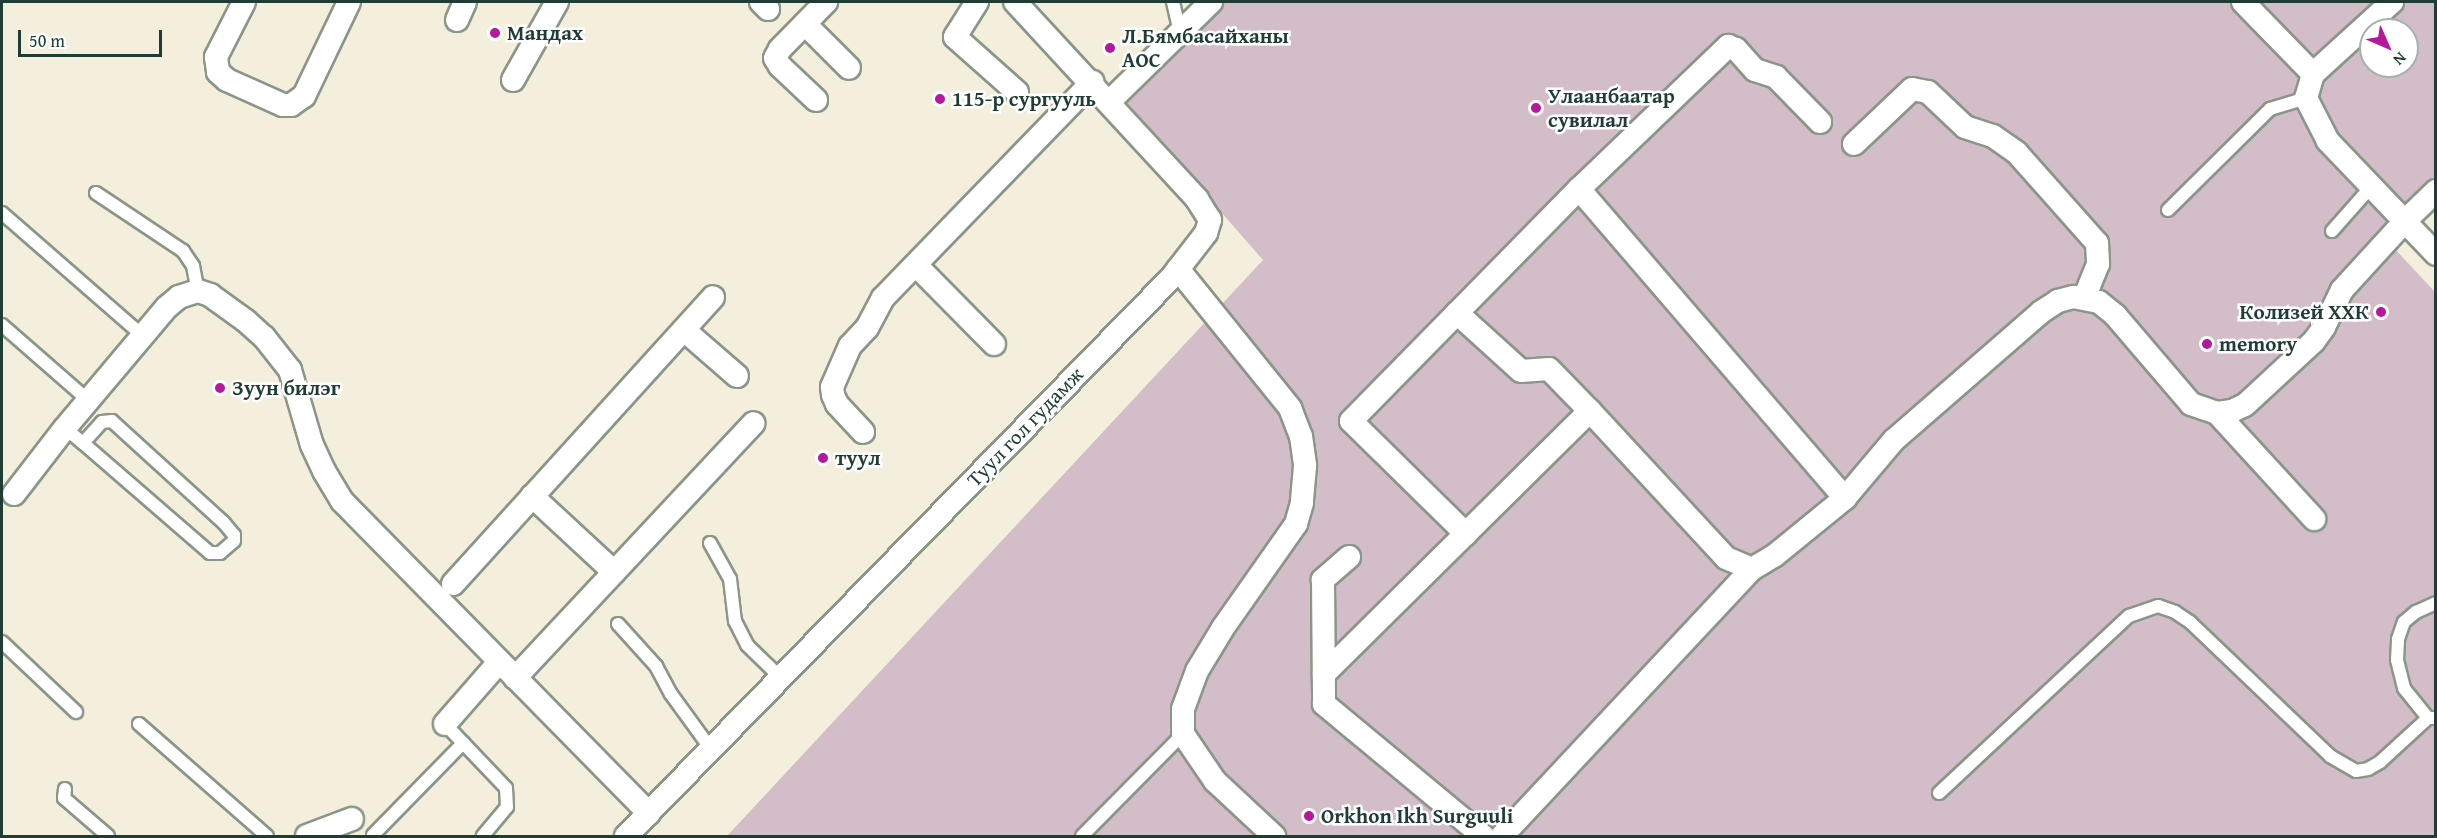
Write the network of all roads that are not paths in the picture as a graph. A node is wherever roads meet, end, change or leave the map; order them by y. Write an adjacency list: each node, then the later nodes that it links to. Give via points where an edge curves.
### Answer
1 (244, 2): 2 (street, via 216,57 218,72 226,80 291,105 304,96)
2 (349, 2)
3 (557, 2): 15 (street)
4 (826, 2): 11 (street)
5 (977, 2): 17 (street, via 955,37)
6 (1015, 2): 16 (street, Туул гол гудамж)
7 (1173, 2): 12 (lane)
8 (1211, 2): 12 (street)
9 (2243, 2): 14 (street)
10 (2392, 2): 14 (street)
11 (805, 24): 13 (street); 19 (street, via 775,57)
12 (1180, 33): 20 (street)
13 (849, 68)
14 (2313, 74): 18 (street)
15 (513, 80)
16 (1092, 82): 20 (street, Туул гол гудамж); 32 (street)
17 (1017, 92)
18 (2306, 98): 23 (street, via 2328,141); 27 (lane, via 2271,109)
19 (816, 100)
20 (1108, 102): 33 (street, Туул гол гудамж, via 1197,200 1210,220 1206,233)
21 (1820, 122): 24 (street, via 1776,77 1755,70 1736,49 1728,46)
22 (1854, 144): 36 (street, via 1912,89 1928,92 1965,127 1993,136 2017,153 2097,243 2098,264)
23 (2370, 188): 29 (street); 30 (lane)
24 (1580, 189): 37 (street); 52 (street)
25 (2436, 191): 29 (street)
26 (96, 193): 34 (lane, via 183,251 193,267)
27 (2168, 210)
28 (2, 213): 40 (lane)
29 (2404, 222): 31 (street); 45 (street, via 2342,290 2314,341 2245,405)
30 (2332, 231)
31 (2436, 254)
32 (916, 264): 41 (street); 48 (street, via 883,298 867,328 850,346 832,387 837,404)
33 (1178, 269): 65 (street, Туул гол гудамж); 70 (street, via 1290,408 1301,436 1305,466 1296,524 1197,671 1183,709)
34 (198, 291): 40 (street, via 179,297); 63 (street, via 224,304 264,337 290,370 312,445 342,501)
35 (713, 297): 39 (street)
36 (2085, 297): 45 (street, via 2100,302 2115,315 2191,404); 52 (street, via 2058,301 2041,312 1894,440)
37 (1457, 313): 44 (street, via 1521,371 1549,369); 54 (street, via 1351,421)
38 (2, 325): 43 (lane)
39 (684, 330): 42 (street); 51 (street)
40 (142, 335): 43 (street)
41 (994, 344)
42 (737, 376)
43 (88, 400): 47 (street)
44 (1590, 411): 54 (street); 57 (street, via 1726,558)
45 (2217, 413): 53 (street)
46 (754, 423): 58 (street)
47 (65, 428): 49 (lane); 50 (street)
48 (863, 432)
49 (83, 444): 49 (lane, via 102,422 112,421 225,523 234,541 220,553 210,553)
50 (14, 494)
51 (532, 496): 58 (street); 59 (street)
52 (1845, 498): 57 (street, via 1774,556)
53 (2314, 519)
54 (1466, 534): 64 (street)
55 (710, 543): 65 (lane, via 730,579 735,621 747,645)
56 (1349, 557): 64 (street, via 1323,580)
57 (1752, 569): 86 (street)
58 (615, 572): 63 (street)
59 (453, 584)
60 (2436, 603): 67 (lane, via 2404,622 2397,660 2404,688)
61 (618, 624): 72 (lane, via 656,666)
62 (2, 642): 66 (lane)
63 (507, 670): 69 (street); 75 (street)
64 (1324, 674): 85 (street, via 1324,704)
65 (781, 678): 72 (street, Туул гол гудамж)
66 (76, 712)
67 (2432, 718): 74 (lane, via 2380,762 2356,771 2330,756 2190,622 2158,606 2129,616)
68 (139, 724): 78 (lane)
69 (444, 724): 71 (lane)
70 (1183, 734): 83 (lane); 84 (street, via 1215,781)
71 (463, 743): 80 (lane); 81 (lane, via 506,788 508,797 507,807)
72 (711, 749): 75 (street, Туул гол гудамж)
73 (65, 789): 77 (lane, via 64,798)
74 (1939, 793)
75 (649, 813): 82 (street, Туул гол гудамж)
76 (352, 819): 79 (street)
77 (108, 837)
78 (267, 837)
79 (307, 837)
80 (375, 837)
81 (483, 837)
82 (626, 837)
83 (1082, 837)
84 (1274, 837)
85 (1483, 837)
86 (1502, 837)

